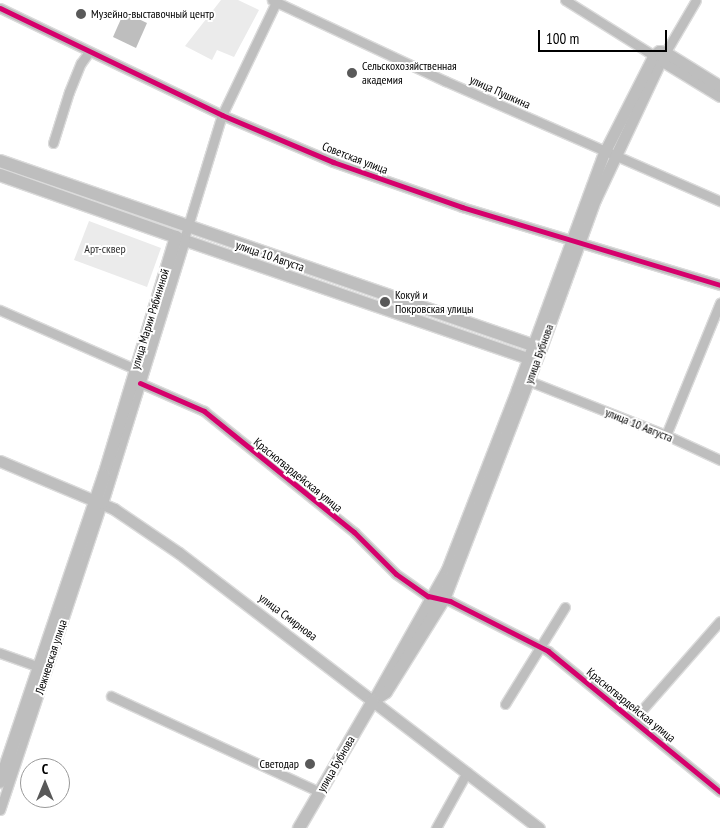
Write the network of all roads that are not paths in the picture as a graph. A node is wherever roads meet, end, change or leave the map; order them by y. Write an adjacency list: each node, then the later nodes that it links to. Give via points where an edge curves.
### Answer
1 (564, 0): 6 (street)
2 (696, 0): 6 (street, улица Бубнова)
3 (275, 1): 9 (street, улица Марии Рябининой); 11 (street, улица Пушкина)
4 (0, 8): 5 (street, Советская улица)
5 (89, 52): 9 (street, Советская улица); 10 (street, via 80,63)
6 (660, 56): 7 (main road); 8 (main road); 11 (main road, улица Бубнова)
7 (720, 86)
8 (720, 96)
9 (222, 115): 15 (street, улица Марии Рябининой); 16 (street, Советская улица, via 385,180)
10 (53, 144)
11 (609, 155): 14 (street, улица Пушкина); 16 (main road, улица Бубнова)
12 (0, 161): 15 (highway, улица 10 Августа)
13 (0, 175): 15 (highway, улица 10 Августа)
14 (720, 201)
15 (182, 234): 18 (highway, улица 10 Августа); 23 (highway, улица Марии Рябининой); 25 (main road, улица Марии Рябининой)
16 (575, 241): 17 (street, Советская улица); 21 (main road, улица Бубнова)
17 (720, 285)
18 (348, 289): 21 (highway, улица 10 Августа); 22 (main road, улица 10 Августа)
19 (720, 303): 26 (street)
20 (0, 310): 23 (street)
21 (537, 347): 22 (highway, улица Бубнова)
22 (532, 359): 24 (highway, улица Бубнова); 30 (main road, улица Бубнова)
23 (135, 369): 29 (highway, улица Марии Рябининой)
24 (529, 381): 26 (street, улица 10 Августа); 30 (highway, улица Бубнова)
25 (140, 383): 29 (main road, улица Марии Рябининой); 30 (street, Красногвардейская улица, via 204,411 354,532 396,574 428,596)
26 (666, 435): 27 (street, улица 10 Августа)
27 (720, 460)
28 (0, 461): 29 (main road, улица Смирнова)
29 (98, 502): 35 (highway, Лежневская улица); 37 (main road, улица Смирнова, via 179,553); 44 (street, Лежневская улица)
30 (439, 598): 33 (street, Красногвардейская улица); 37 (highway, улица Бубнова, via 386,692)
31 (565, 607): 33 (street)
32 (720, 621): 39 (street)
33 (541, 647): 38 (street); 39 (street, Красногвардейская улица)
34 (0, 653): 35 (street)
35 (39, 667): 41 (highway, Лежневская улица)
36 (111, 696): 42 (street)
37 (373, 701): 40 (main road, улица Смирнова); 42 (highway, улица Бубнова)
38 (506, 704)
39 (634, 719): 43 (street, Красногвардейская улица)
40 (467, 772): 46 (street); 47 (main road, улица Смирнова)
41 (0, 782)
42 (320, 792): 45 (highway, улица Бубнова)
43 (720, 792)
44 (0, 810)
45 (299, 828)
46 (436, 828)
47 (539, 828)

